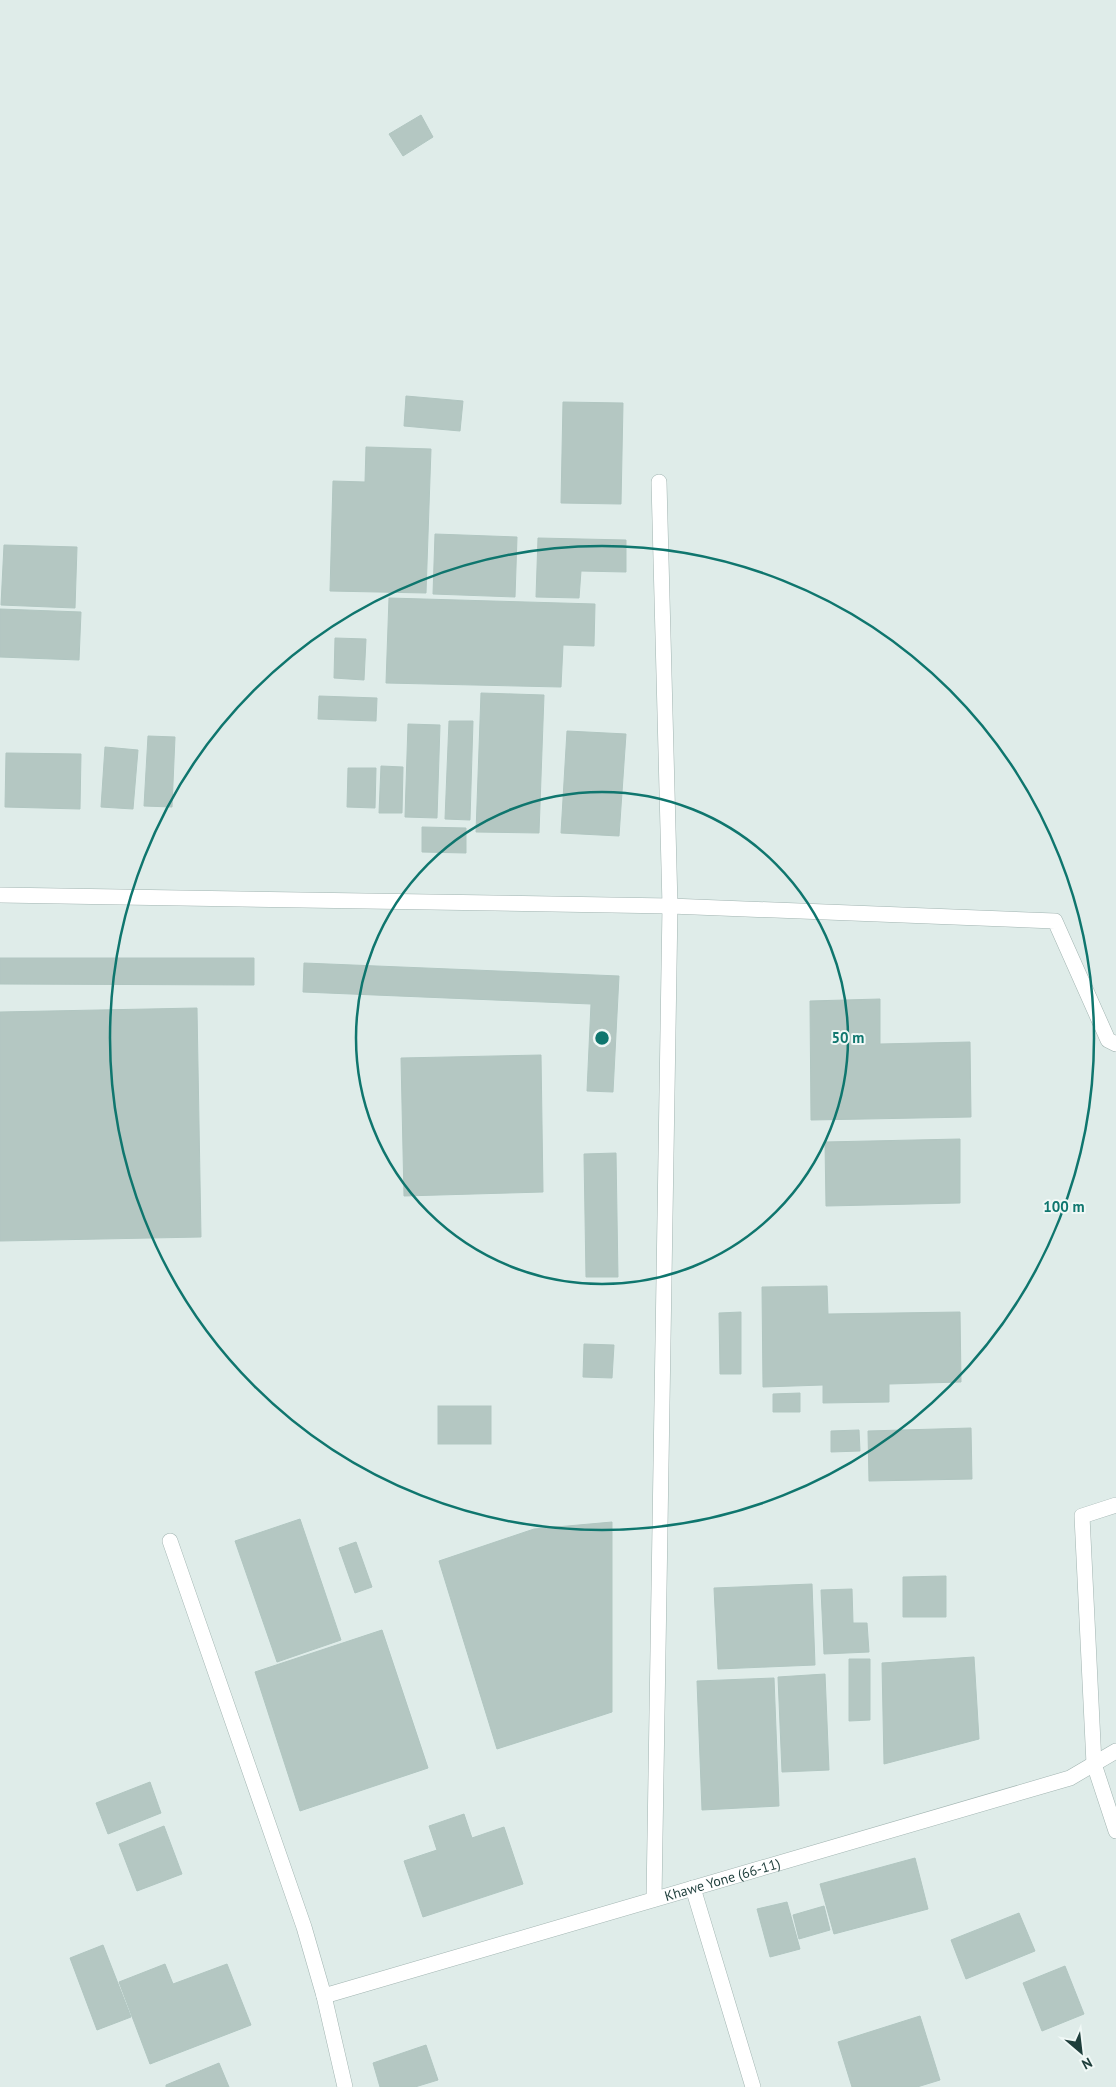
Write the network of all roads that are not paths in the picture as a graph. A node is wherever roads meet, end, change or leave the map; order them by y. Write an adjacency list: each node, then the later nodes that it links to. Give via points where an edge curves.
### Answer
1 (659, 482): 3 (street)
2 (0, 895): 3 (street)
3 (670, 906): 4 (street, via 1055,922 1108,1040); 11 (street)
4 (1116, 1044)
5 (1116, 1505): 8 (street, via 1082,1516)
6 (170, 1541): 12 (street, via 304,1927)
7 (1116, 1751): 8 (street, Khawe Yone (66-11))
8 (1094, 1764): 9 (street); 10 (street, Khawe Yone (66-11), via 1070,1778)
9 (1116, 1831)
10 (693, 1888): 11 (street, Khawe Yone (66-11)); 14 (street)
11 (654, 1899): 12 (street, Khawe Yone (66-11))
12 (324, 1996): 13 (street)
13 (345, 2087)
14 (753, 2087)

